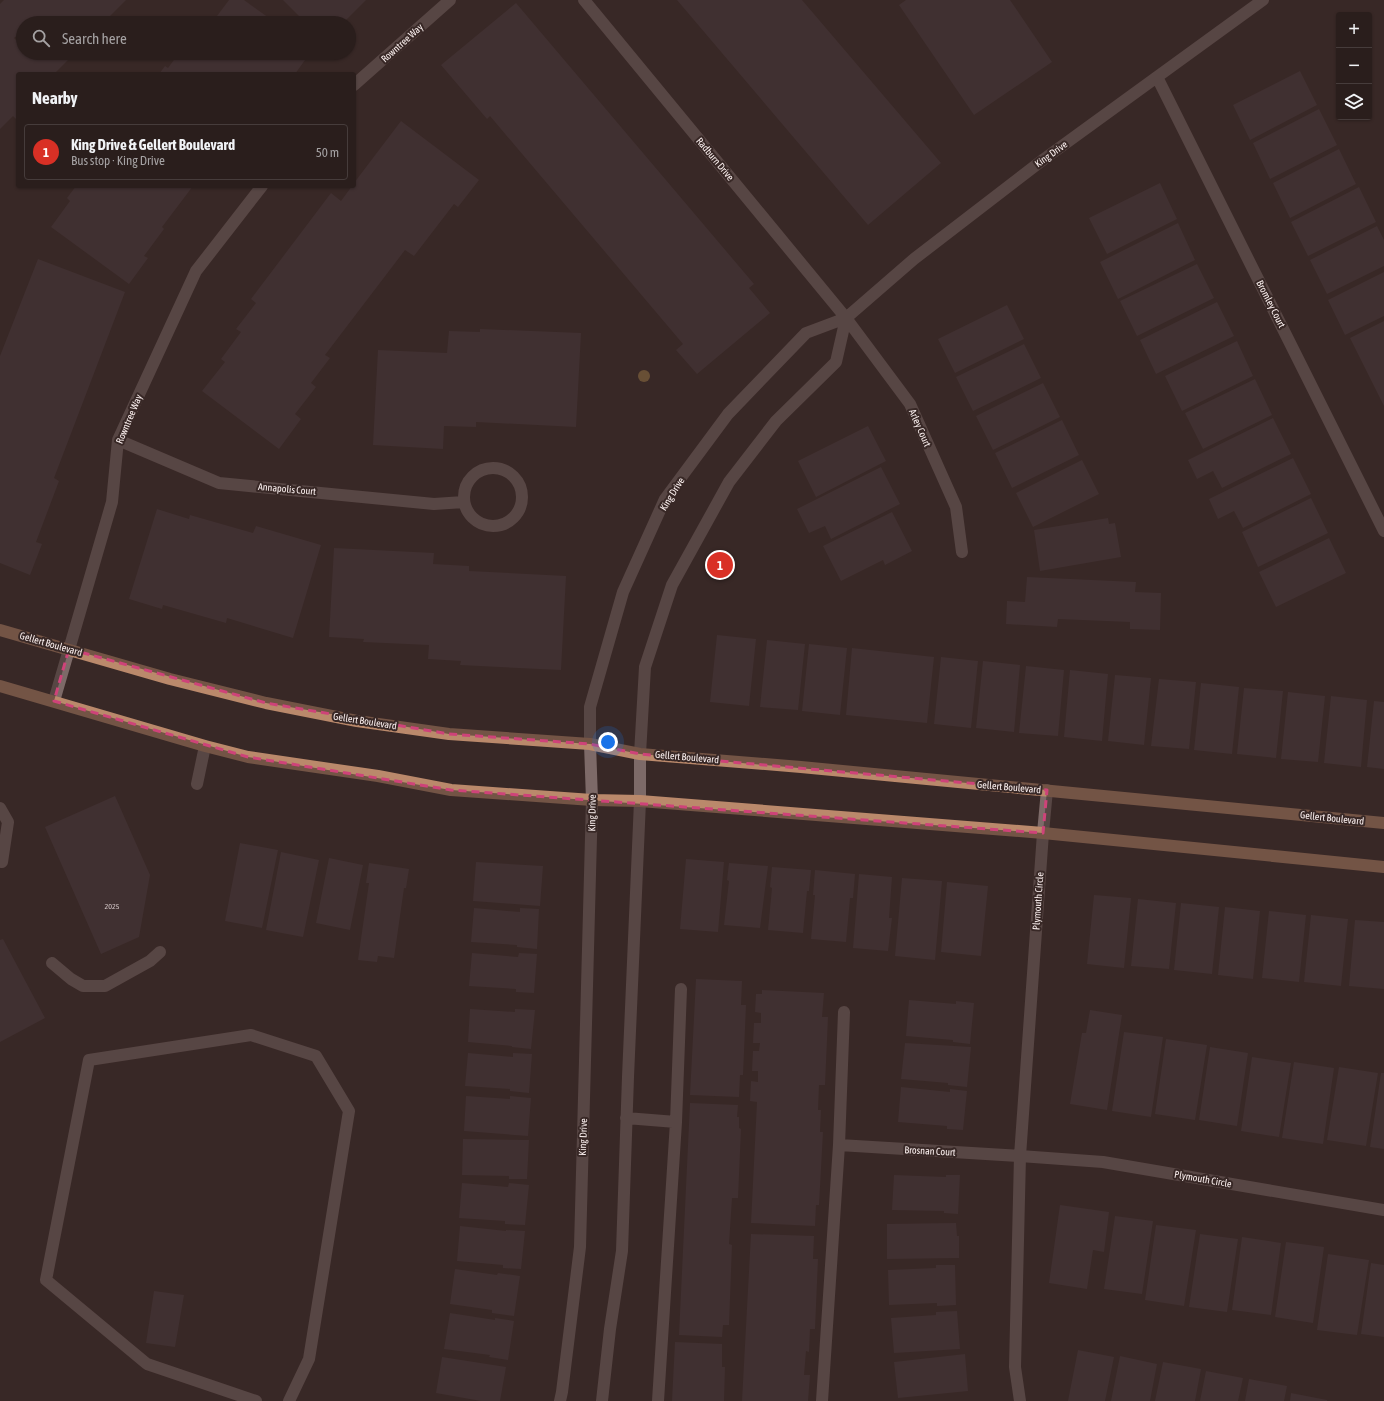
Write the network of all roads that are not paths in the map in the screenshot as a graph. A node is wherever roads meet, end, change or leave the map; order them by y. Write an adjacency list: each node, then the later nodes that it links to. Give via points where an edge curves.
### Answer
1 (450, 0): 5 (street, Rowntree Way)
2 (584, 0): 7 (street, Radburn Drive)
3 (1263, 0): 4 (street, King Drive)
4 (1158, 77): 7 (street, King Drive, via 1044,159 920,254); 10 (street, Bromley Court)
5 (356, 83)
6 (260, 188): 8 (street, Rowntree Way, via 196,271)
7 (846, 318): 11 (street, Arley Court, via 910,404 956,508); 16 (street, King Drive, via 806,332 728,414 665,499 623,592 590,707); 18 (street, via 836,362 776,421 729,482 672,585 646,667)
8 (118, 440): 9 (street, Annapolis Court, via 219,483 434,504); 13 (street, Rowntree Way, via 112,502)
9 (464, 502): 9 (street, via 468,513 476,522 486,526 498,526 508,522 516,514 521,504 522,493 518,482 510,474 499,469 488,469 477,472 469,481 464,491)
10 (1384, 531)
11 (962, 552)
12 (0, 630): 13 (main road, Gellert Boulevard)
13 (69, 649): 15 (street, Rowntree Way); 16 (main road, Gellert Boulevard, via 170,679 266,703 357,721 449,734)
14 (0, 686): 15 (main road)
15 (54, 701): 17 (main road)
16 (590, 744): 18 (main road, Gellert Boulevard); 21 (street, King Drive)
17 (205, 746): 19 (street); 21 (main road, via 248,757 378,776 451,790)
18 (640, 754): 20 (main road, Gellert Boulevard); 22 (street)
19 (197, 784)
20 (1047, 790): 24 (main road, Gellert Boulevard); 25 (street, Plymouth Circle)
21 (592, 800): 22 (main road); 39 (street, King Drive, via 580,1247)
22 (640, 801): 25 (main road); 32 (street)
23 (0, 808): 26 (street, via 8,822)
24 (1384, 823)
25 (1043, 833): 27 (main road); 35 (street, Plymouth Circle)
26 (2, 862)
27 (1384, 866)
28 (160, 952): 29 (street, via 150,961 105,986 83,986)
29 (52, 963)
30 (681, 989): 33 (street)
31 (844, 1012): 34 (street)
32 (626, 1118): 33 (street); 40 (street, via 622,1251)
33 (676, 1122): 41 (street)
34 (839, 1145): 35 (street, Brosnan Court); 42 (street)
35 (1020, 1156): 36 (street, Plymouth Circle, via 1103,1162); 43 (street, Plymouth Circle, via 1015,1367)
36 (1384, 1210)
37 (256, 1401): 38 (street, via 147,1364 46,1280 89,1060 251,1035 316,1056 349,1111 309,1359)
38 (290, 1401)
39 (560, 1401)
40 (602, 1401)
41 (658, 1401)
42 (822, 1401)
43 (1020, 1401)

